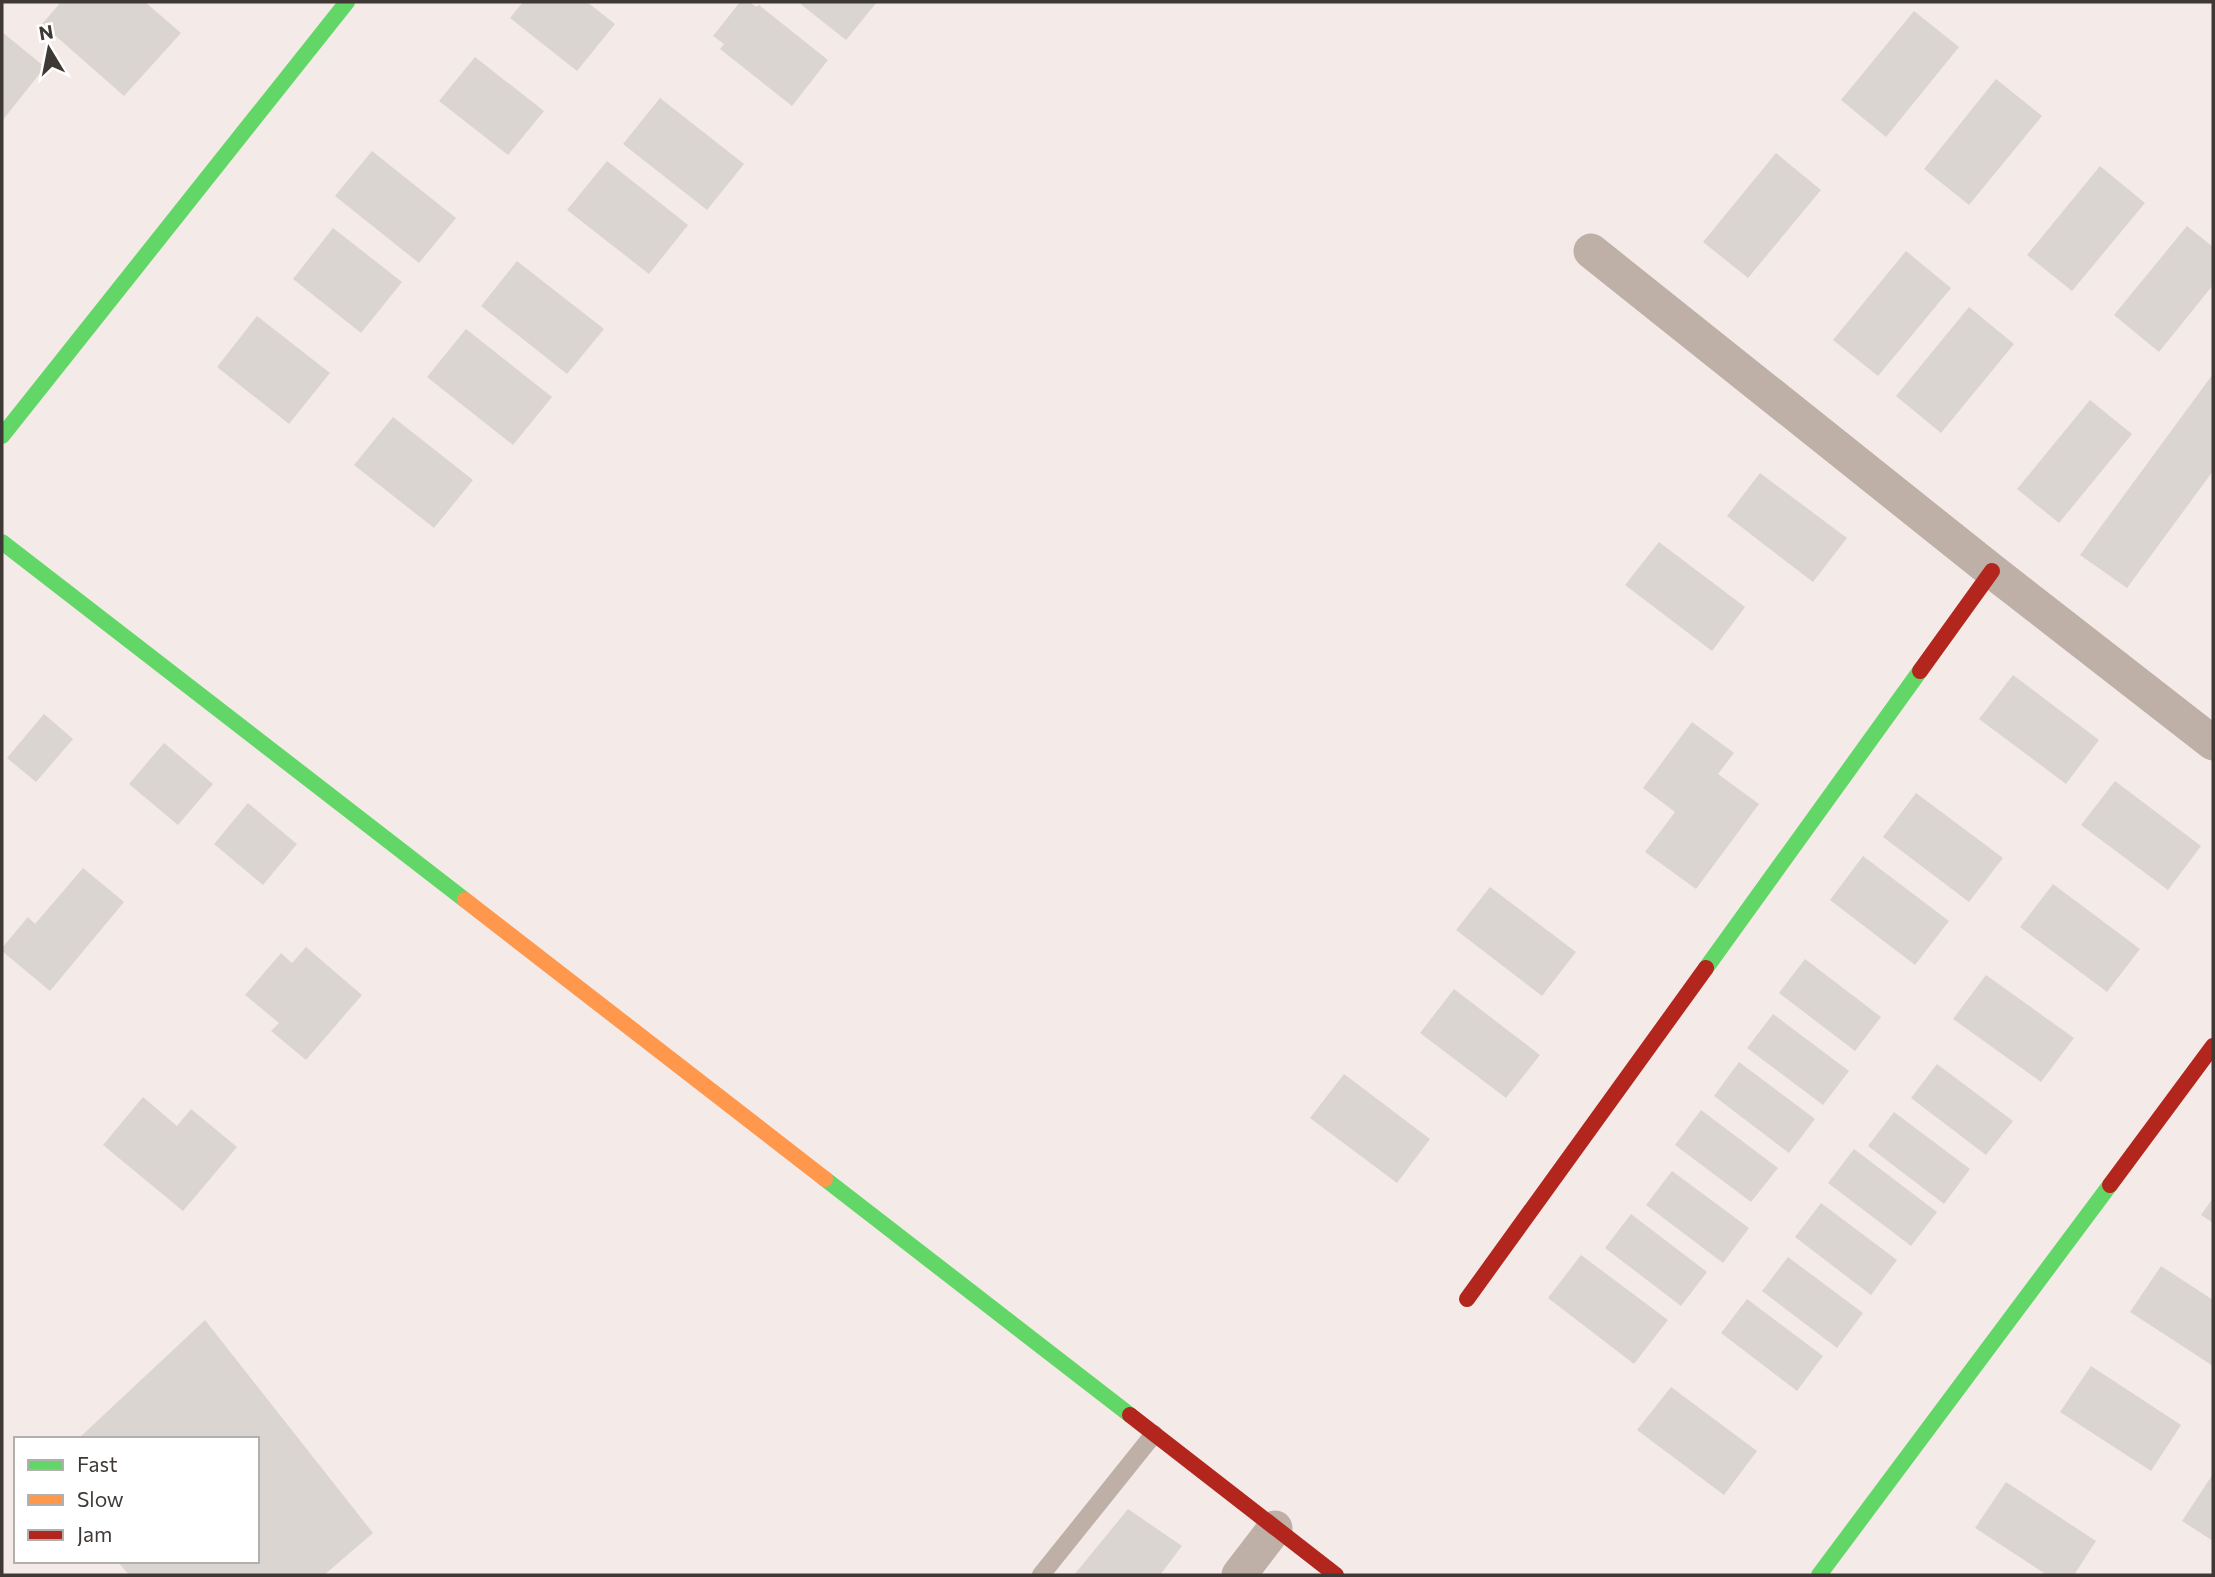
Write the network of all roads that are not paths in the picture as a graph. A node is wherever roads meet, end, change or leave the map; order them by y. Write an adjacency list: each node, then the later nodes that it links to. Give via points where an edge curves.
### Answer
1 (347, 2): 3 (street)
2 (1591, 251): 5 (street)
3 (2, 436)
4 (2, 542): 9 (street)
5 (1992, 571): 6 (street); 8 (street)
6 (2213, 743)
7 (2213, 1046): 14 (street)
8 (1466, 1299)
9 (1154, 1434): 10 (street); 11 (lane)
10 (1275, 1528): 12 (street); 13 (street)
11 (1041, 1575)
12 (1239, 1575)
13 (1336, 1575)
14 (1819, 1575)

